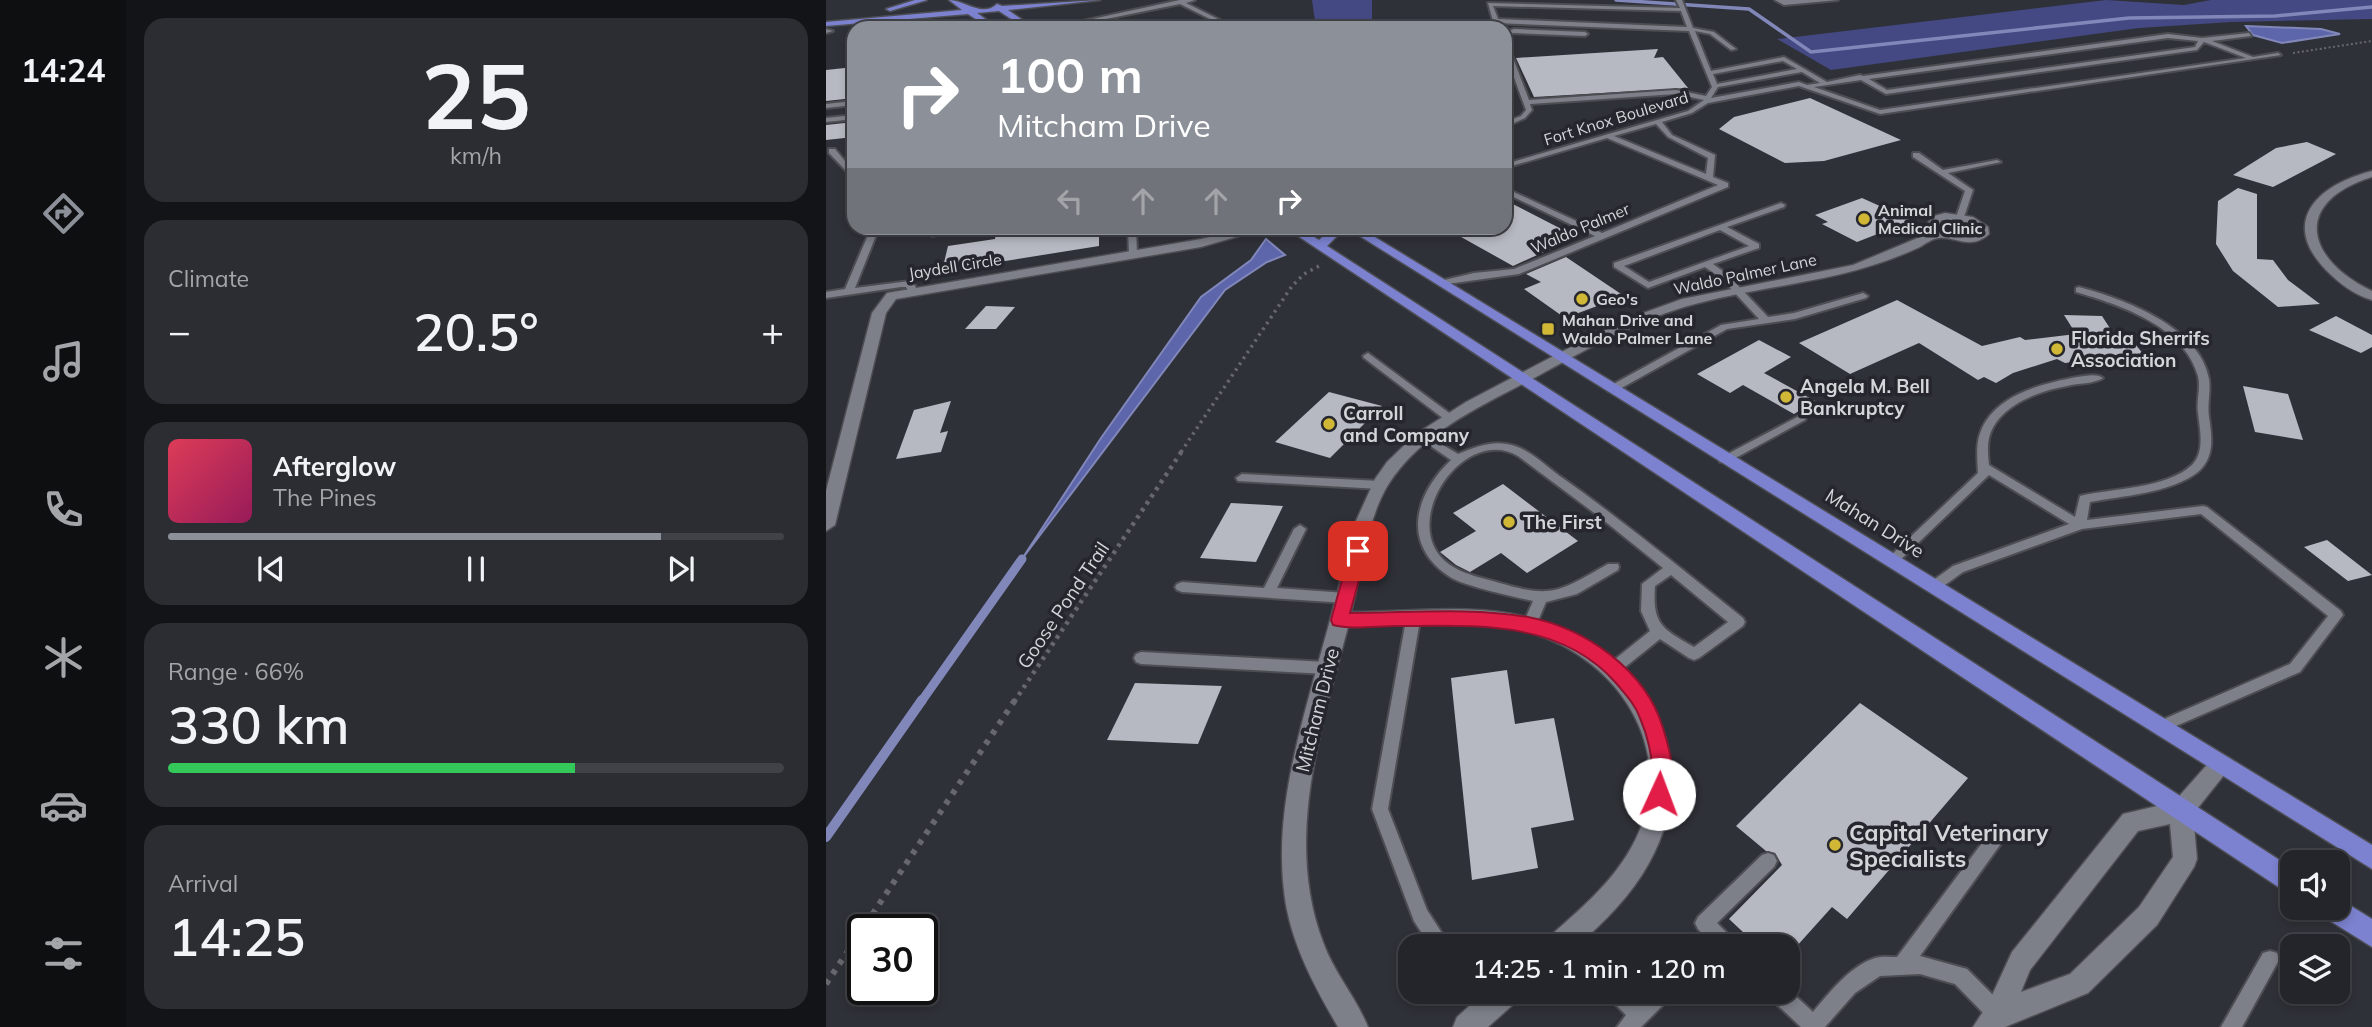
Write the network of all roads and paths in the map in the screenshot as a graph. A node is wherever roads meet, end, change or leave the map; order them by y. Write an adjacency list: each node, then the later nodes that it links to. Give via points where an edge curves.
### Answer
1 (923, 0): 13 (main road)
2 (989, 0): 8 (main road); 11 (main road)
3 (1096, 0): 10 (main road)
4 (1192, 0): 9 (lane)
5 (1778, 0): 7 (lane, via 1784,4)
6 (1835, 0): 7 (lane)
7 (1813, 1)
8 (956, 2): 13 (main road); 14 (main road)
9 (1180, 2): 22 (lane); 23 (lane)
10 (1066, 3): 11 (main road); 21 (main road, via 1036,12)
11 (998, 4): 14 (main road); 20 (main road)
12 (1682, 5): 15 (lane, via 1496,2 1490,4); 26 (lane, Fort Knox Boulevard)
13 (879, 11): 16 (main road)
14 (969, 11): 17 (main road); 19 (main road)
15 (1492, 13): 26 (lane)
16 (826, 16)
17 (885, 19): 18 (main road)
18 (873, 21)
19 (982, 21)
20 (1020, 21)
21 (1030, 21)
22 (1086, 21)
23 (1219, 21)
24 (847, 26): 25 (main road)
25 (827, 29)
26 (1691, 29): 30 (lane); 33 (lane, via 1712,33); 40 (lane, Fort Knox Boulevard)
27 (1512, 32): 28 (lane)
28 (1590, 34)
29 (2249, 35): 31 (lane)
30 (1652, 36)
31 (2203, 40): 35 (lane, via 2168,36); 36 (lane); 39 (lane, via 2197,48)
32 (2372, 41): 34 (path)
33 (1733, 50)
34 (2278, 55): 36 (lane)
35 (2010, 56): 39 (lane); 41 (lane)
36 (2254, 58): 44 (lane, via 1880,112)
37 (1512, 63): 46 (lane)
38 (1802, 70): 40 (lane, via 1784,60); 42 (lane); 43 (lane)
39 (2039, 70): 41 (lane, via 1886,92)
40 (1708, 73): 43 (lane, Fort Knox Boulevard)
41 (1860, 77): 42 (lane)
42 (1825, 83): 44 (lane)
43 (1714, 86): 45 (lane, Fort Knox Boulevard)
44 (1809, 86): 45 (lane, via 1789,84)
45 (1708, 100): 46 (lane, via 1676,92); 51 (lane, Fort Knox Boulevard, via 1690,112)
46 (1527, 102): 52 (lane, via 1529,110)
47 (847, 104): 48 (lane)
48 (826, 106)
49 (847, 118): 50 (lane)
50 (826, 120)
51 (1657, 121): 53 (lane, Fort Knox Boulevard); 61 (lane, via 1670,136 1712,157)
52 (1512, 122)
53 (1607, 136): 57 (lane, Fort Knox Boulevard); 61 (lane)
54 (832, 151): 58 (lane)
55 (1916, 155): 59 (lane)
56 (1997, 162): 59 (lane)
57 (1512, 164)
58 (847, 169)
59 (1942, 172): 64 (lane, via 1969,190)
60 (2372, 174): 85 (street, via 2333,190 2314,209 2310,220 2315,244 2325,260 2357,290)
61 (1709, 178): 73 (lane, Waldo Palmer, via 1725,185)
62 (1512, 193): 73 (lane)
63 (1782, 205): 65 (lane)
64 (1960, 217): 66 (street, via 1933,221); 66 (street, via 1976,222 1983,234 1964,239)
65 (1720, 227): 77 (lane, via 1756,246); 77 (lane, via 1617,265 1648,285)
66 (1940, 233): 81 (street, Waldo Palmer Lane, via 1857,268)
67 (872, 235): 82 (lane)
68 (1132, 235): 75 (lane)
69 (1233, 235): 75 (street, Jaydell Circle)
70 (1303, 235): 74 (main road)
71 (1332, 235): 74 (main road)
72 (1364, 235): 78 (main road, Mahan Drive)
73 (1601, 236): 78 (lane, Waldo Palmer, via 1516,272)
74 (1320, 246): 76 (main road)
75 (1133, 254): 79 (street, Jaydell Circle)
76 (1338, 257): 90 (main road); 133 (path, Goose Pond Trail, via 1304,274 1292,286)
77 (1708, 265): 81 (lane)
78 (1443, 283): 88 (main road, Mahan Drive)
79 (912, 290): 82 (lane, via 910,284 901,284); 100 (street, Jaydell Circle, via 892,296 879,313)
80 (2079, 290): 102 (lane, via 2136,310 2187,345 2204,379 2202,406 2208,429 2197,466 2179,479 2084,499)
81 (1739, 291): 86 (lane); 88 (street, Waldo Palmer Lane, via 1660,311)
82 (849, 292): 83 (lane)
83 (826, 295)
84 (1863, 296): 86 (lane)
85 (2372, 296)
86 (1766, 321): 91 (lane, via 1724,327)
87 (1368, 356): 92 (lane)
88 (1561, 358): 90 (street, Mitcham Drive); 91 (main road, Mahan Drive)
89 (2098, 377): 97 (lane, via 2069,380 2014,401 1992,420 1983,436)
90 (1524, 378): 92 (street, Mitcham Drive); 121 (main road)
91 (1612, 389): 96 (main road, Mahan Drive)
92 (1448, 417): 94 (street, Mitcham Drive)
93 (1801, 418): 96 (lane)
94 (1423, 436): 95 (lane); 99 (street, Mitcham Drive)
95 (1458, 459): 106 (lane, via 1482,447 1510,448 1586,499); 110 (lane, via 1431,488 1424,520 1429,552 1448,573 1471,584)
96 (1724, 459): 104 (main road, Mahan Drive)
97 (1984, 467): 102 (lane); 104 (lane, via 1984,474)
98 (1242, 478): 99 (lane)
99 (1380, 485): 111 (street, Mitcham Drive)
100 (830, 490): 101 (street, Jaydell Circle)
101 (826, 525)
102 (2080, 525): 108 (lane, via 1958,569); 119 (lane, via 2203,510 2336,615 2295,668)
103 (1300, 529): 109 (lane)
104 (1891, 561): 108 (main road, Mahan Drive)
105 (1613, 567): 110 (lane, via 1568,592)
106 (1671, 568): 115 (lane, via 1649,584 1645,610); 115 (lane, via 1738,622 1693,654)
107 (1182, 587): 109 (lane)
108 (1933, 587): 119 (main road, Mahan Drive)
109 (1268, 593): 111 (lane)
110 (1541, 597): 114 (lane)
111 (1346, 598): 112 (street, Mitcham Drive)
112 (1340, 620): 113 (street); 117 (street, Mitcham Drive)
113 (1413, 620): 114 (street); 127 (lane, via 1380,809 1420,915)
114 (1530, 624): 118 (street, via 1585,647)
115 (1658, 633): 118 (lane)
116 (1141, 658): 117 (lane)
117 (1327, 668): 140 (street, Mitcham Drive, via 1293,820 1292,862 1310,948)
118 (1614, 668): 128 (street, via 1650,717 1662,774 1656,815 1643,852 1619,888)
119 (2160, 727): 120 (main road, Mahan Drive)
120 (2221, 765): 121 (street); 123 (main road, Mahan Drive)
121 (2181, 811): 125 (main road); 138 (street, via 2131,822 2021,961); 138 (street, via 2185,859 2148,916 2080,984)
122 (1994, 840): 132 (lane)
123 (2372, 858)
124 (1768, 861): 129 (lane, via 1704,923)
125 (2280, 874)
126 (2350, 919): 130 (main road)
127 (1433, 934)
128 (1575, 934)
129 (1712, 934)
130 (2372, 934)
131 (2270, 960): 141 (lane)
132 (1901, 967): 138 (lane, via 1920,965 1960,976); 139 (lane, via 1877,967 1849,985)
133 (826, 984)
134 (1624, 1004): 137 (lane)
135 (1650, 1004): 137 (lane)
136 (1790, 1004): 139 (lane)
137 (1633, 1021)
138 (1992, 1021)
139 (1813, 1026)
140 (1354, 1027)
141 (2231, 1027)

